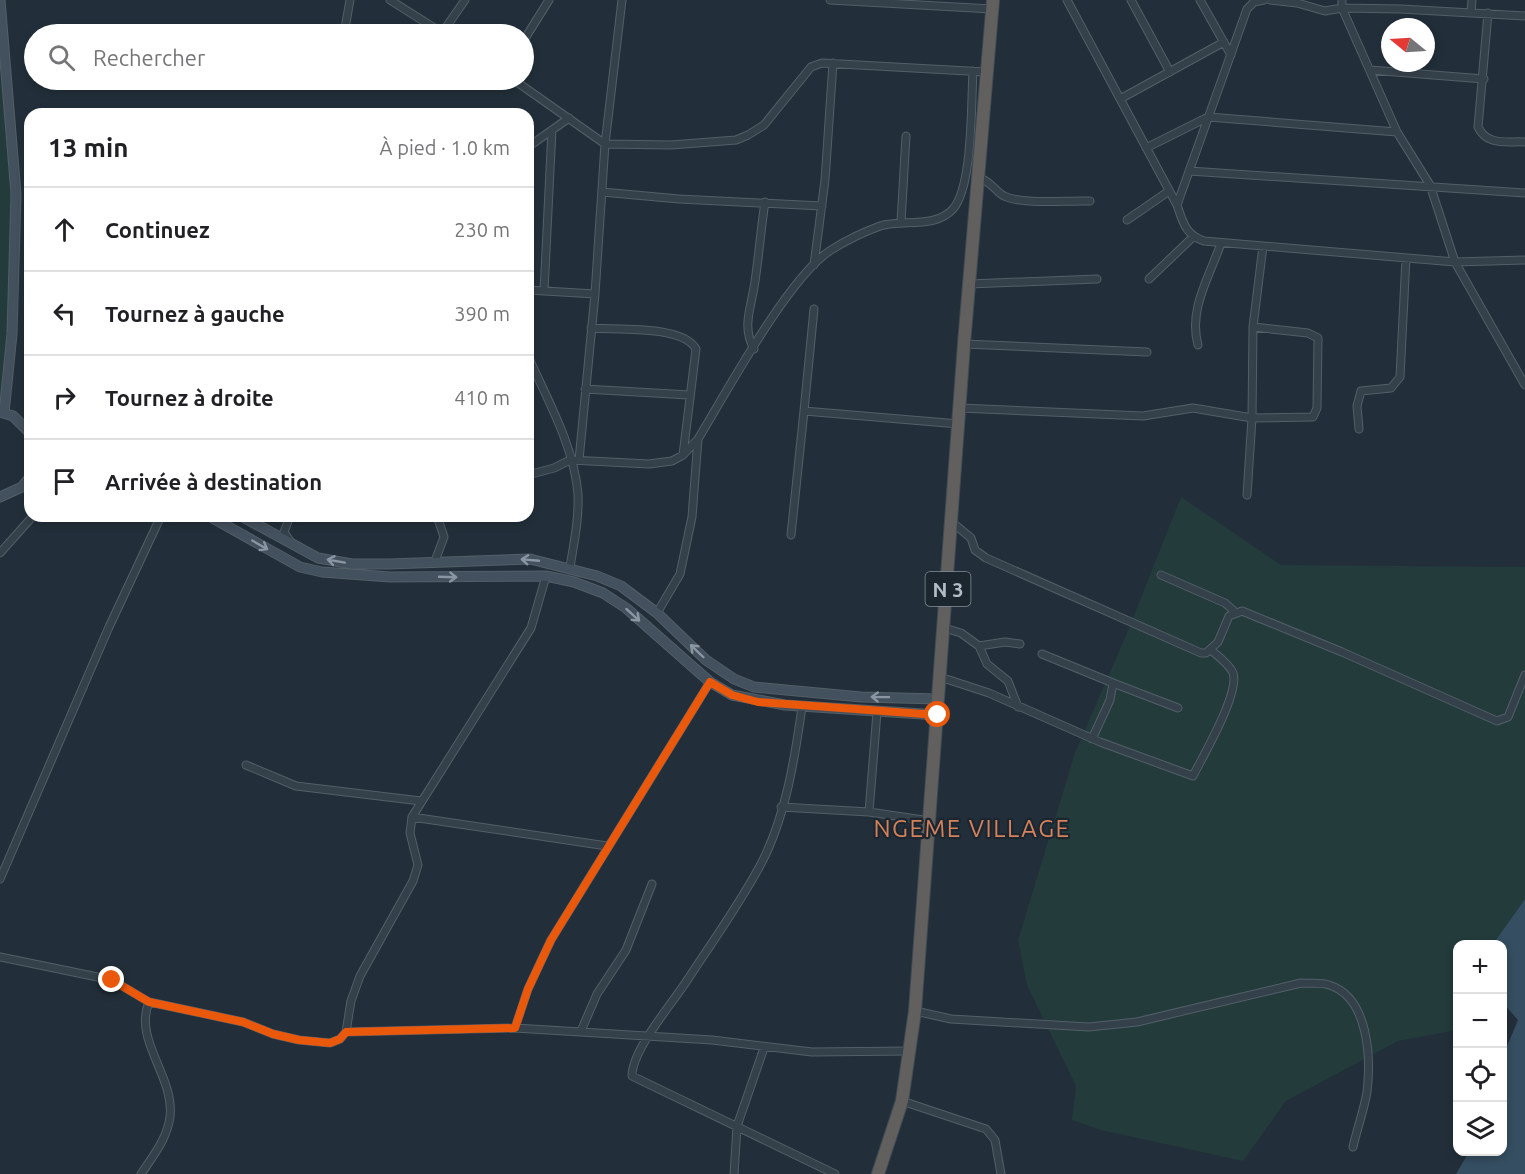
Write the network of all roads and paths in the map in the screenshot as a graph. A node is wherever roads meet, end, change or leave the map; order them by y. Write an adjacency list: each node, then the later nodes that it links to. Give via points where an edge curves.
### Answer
1 (0, 0): 83 (main road, via 16,194 12,322)
2 (350, 0): 22 (street)
3 (465, 0): 24 (street)
4 (549, 0): 25 (street)
5 (622, 0): 43 (street)
6 (830, 0): 16 (street)
7 (1067, 0): 35 (street)
8 (1131, 0): 32 (street)
9 (1200, 0): 26 (street)
10 (1264, 0): 15 (street)
11 (1270, 0): 17 (street, via 1325,11)
12 (1402, 0): 18 (street)
13 (1472, 0): 20 (street)
14 (393, 1): 23 (street)
15 (1254, 1): 27 (street, via 1247,9)
16 (993, 4): 31 (highway, N 3)
17 (1342, 4): 18 (street); 29 (street)
18 (1401, 9): 20 (street)
19 (1488, 13): 20 (street); 21 (street); 33 (street)
20 (1470, 14)
21 (1525, 16)
22 (346, 24)
23 (428, 24)
24 (449, 24)
25 (534, 24)
26 (1224, 42): 27 (street); 32 (street)
27 (1231, 55): 36 (street)
28 (833, 63): 30 (street); 43 (street, via 811,67 764,125 736,140 671,145); 54 (street)
29 (1370, 70): 33 (street); 39 (street)
30 (973, 71): 31 (street); 56 (street, via 966,182 958,201 937,220)
31 (986, 72): 46 (highway, N 3)
32 (1170, 72): 35 (street)
33 (1484, 79): 41 (street, via 1478,127 1483,137 1491,141)
34 (528, 90): 37 (street)
35 (1120, 99): 44 (street)
36 (1208, 117): 39 (street); 44 (street); 45 (street)
37 (569, 118): 38 (street); 43 (street)
38 (552, 130): 42 (street); 68 (street)
39 (1397, 132): 47 (street)
40 (906, 136): 56 (street)
41 (1525, 142)
42 (534, 143)
43 (605, 144): 49 (street)
44 (1146, 148): 48 (street)
45 (1189, 171): 47 (street); 53 (street)
46 (978, 177): 51 (street, via 1015,200); 66 (highway, N 3)
47 (1430, 185): 50 (street); 62 (street)
48 (1169, 191): 53 (street); 55 (street)
49 (602, 192): 52 (street); 69 (street)
50 (1525, 193)
51 (1090, 201)
52 (765, 202): 54 (street); 75 (street, via 747,320)
53 (1177, 205): 57 (street, via 1186,230)
54 (822, 206): 63 (street)
55 (1127, 220)
56 (901, 222): 63 (street, via 879,226 829,251)
57 (1193, 237): 58 (street); 65 (street)
58 (1221, 243): 59 (street); 74 (street, via 1197,303 1194,330)
59 (1263, 246): 60 (street); 71 (street)
60 (1406, 258): 62 (street); 87 (street, via 1400,376 1391,388 1360,391)
61 (1525, 260): 62 (street)
62 (1455, 262): 78 (street)
63 (814, 265): 75 (street)
64 (1097, 279): 66 (street)
65 (1149, 279)
66 (969, 284): 73 (highway, N 3)
67 (534, 290): 68 (street)
68 (544, 291): 69 (street)
69 (595, 294): 72 (street)
70 (814, 309): 82 (street)
71 (1253, 327): 84 (street); 84 (street, via 1308,333 1318,338 1314,417)
72 (591, 328): 79 (street); 80 (street, via 674,333 692,342 696,349)
73 (964, 344): 76 (street); 81 (highway, N 3)
74 (1198, 345)
75 (754, 349): 88 (street)
76 (1147, 352)
77 (534, 369): 90 (street, via 565,438)
78 (1525, 385)
79 (585, 389): 80 (street); 91 (street)
80 (689, 395): 89 (street)
81 (960, 408): 84 (street, via 1143,416 1201,409); 85 (highway, N 3)
82 (804, 411): 85 (street); 103 (street)
83 (2, 412): 86 (main road)
84 (1252, 418): 94 (street)
85 (959, 424): 102 (highway, N 3)
86 (24, 426)
87 (1359, 429)
88 (698, 439): 89 (street); 111 (street, via 692,517 680,574)
89 (683, 454): 91 (street, via 649,464)
90 (570, 460): 91 (street); 92 (street); 107 (street, via 578,493)
91 (579, 460)
92 (534, 473)
93 (24, 484): 95 (main road)
94 (1247, 495)
95 (0, 497)
96 (28, 522): 105 (street)
97 (158, 522): 135 (street)
98 (220, 522): 109 (main road, one-way to 109, via 300,567 322,572 390,578)
99 (251, 522): 104 (main road)
100 (288, 522): 104 (street, via 284,532)
101 (439, 522): 106 (street, via 444,537)
102 (953, 523): 112 (highway, N 3); 115 (street, via 986,558 1202,653)
103 (791, 535)
104 (292, 546): 106 (main road, one-way to 104, via 352,564 318,558)
105 (0, 553)
106 (435, 561): 107 (main road, one-way to 106, via 530,559)
107 (570, 567): 111 (main road, via 621,586)
108 (1161, 575): 110 (street, via 1190,585)
109 (546, 576): 119 (main road, one-way to 119, via 603,593 626,608); 129 (street, via 531,628)
110 (1235, 612): 115 (street); 117 (street, via 1242,611 1332,648 1497,722 1508,717)
111 (657, 613): 121 (main road, one-way to 111, via 840,696 754,687 706,660)
112 (945, 628): 114 (street, via 962,633); 118 (highway, N 3)
113 (1020, 644): 114 (street)
114 (979, 646): 123 (street, via 987,664 1008,681)
115 (1211, 650): 127 (street, via 1233,672 1234,683 1193,776)
116 (1042, 654): 120 (street)
117 (1525, 675)
118 (940, 677): 121 (highway, N 3); 123 (street)
119 (710, 682): 122 (main road, via 732,695 758,702); 134 (street)
120 (1113, 683): 124 (street); 127 (street, via 1110,700)
121 (939, 699): 126 (highway, N 3)
122 (802, 706): 125 (main road); 130 (street)
123 (1018, 706): 127 (street)
124 (1178, 708)
125 (877, 711): 126 (main road); 131 (street)
126 (938, 715): 133 (highway, N 3)
127 (1092, 739)
128 (246, 765): 129 (street, via 296,786)
129 (421, 801): 132 (street)
130 (781, 807): 131 (street); 143 (street, via 763,859 740,901)
131 (869, 812): 133 (street)
132 (412, 817): 134 (street); 142 (street, via 410,832 418,865 360,976)
133 (930, 821): 139 (highway, N 3)
134 (607, 846): 140 (street, via 551,940)
135 (0, 879)
136 (652, 884): 141 (street, via 626,950 597,994)
137 (0, 957): 138 (street, via 112,980)
138 (149, 1002): 142 (street, via 243,1022 299,1040 330,1043); 149 (street, via 144,1020 168,1088 170,1117 162,1143)
139 (915, 1011): 145 (highway, N 3); 148 (street, via 951,1019 1089,1027 1137,1022 1301,983 1329,985 1348,996 1359,1016 1368,1050 1367,1092)
140 (515, 1028): 141 (street); 142 (street)
141 (580, 1031): 143 (street)
142 (346, 1032)
143 (649, 1037): 144 (street, via 712,1040); 147 (street, via 632,1067 632,1076)
144 (764, 1048): 145 (street, via 812,1052); 147 (street)
145 (910, 1051): 146 (highway, N 3)
146 (902, 1101): 152 (highway, N 3); 153 (street, via 986,1129 995,1140)
147 (736, 1126): 150 (street); 151 (street)
148 (1353, 1147)
149 (141, 1174)
150 (734, 1174)
151 (835, 1174)
152 (878, 1174)
153 (1001, 1174)

